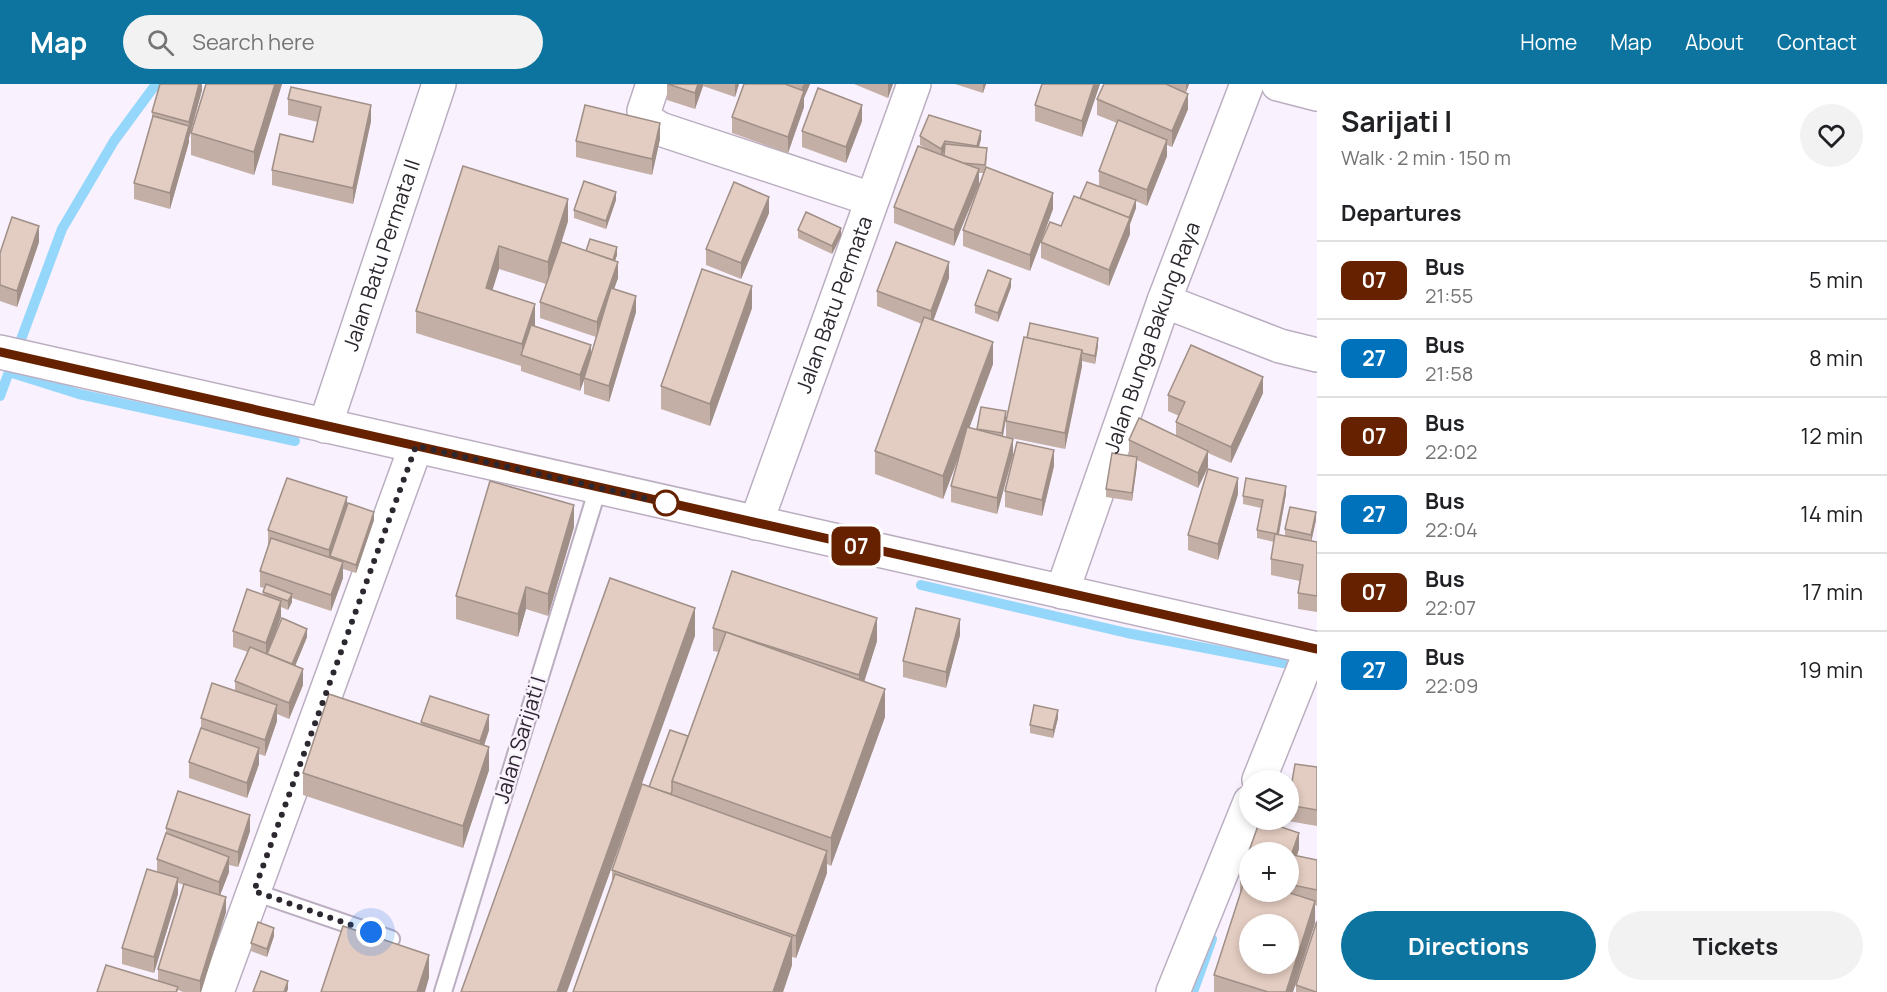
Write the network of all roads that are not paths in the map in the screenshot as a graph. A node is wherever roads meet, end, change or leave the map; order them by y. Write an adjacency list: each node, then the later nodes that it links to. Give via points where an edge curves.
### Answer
1 (439, 84): 11 (street, Jalan Batu Permata II)
2 (652, 84): 7 (street, via 644,111 649,122 660,129)
3 (914, 84): 7 (street, Jalan Batu Permata)
4 (1247, 84): 8 (street, Jalan Bunga Bakung Raya)
5 (1278, 84): 6 (street)
6 (1317, 94)
7 (871, 199): 14 (street, Jalan Batu Permata)
8 (1164, 301): 10 (street, via 1280,346); 15 (street, Jalan Bunga Bakung Raya)
9 (12, 355): 11 (street)
10 (1317, 355)
11 (325, 426): 12 (street)
12 (416, 446): 13 (street); 19 (street)
13 (598, 488): 14 (street); 22 (lane, Jalan Sarijati I)
14 (756, 523): 15 (street)
15 (1062, 592): 16 (street)
16 (1314, 649): 17 (street)
17 (1262, 770)
18 (1239, 829): 23 (street)
19 (254, 891): 20 (lane); 21 (street)
20 (391, 939)
21 (218, 992)
22 (443, 992)
23 (1173, 992)

